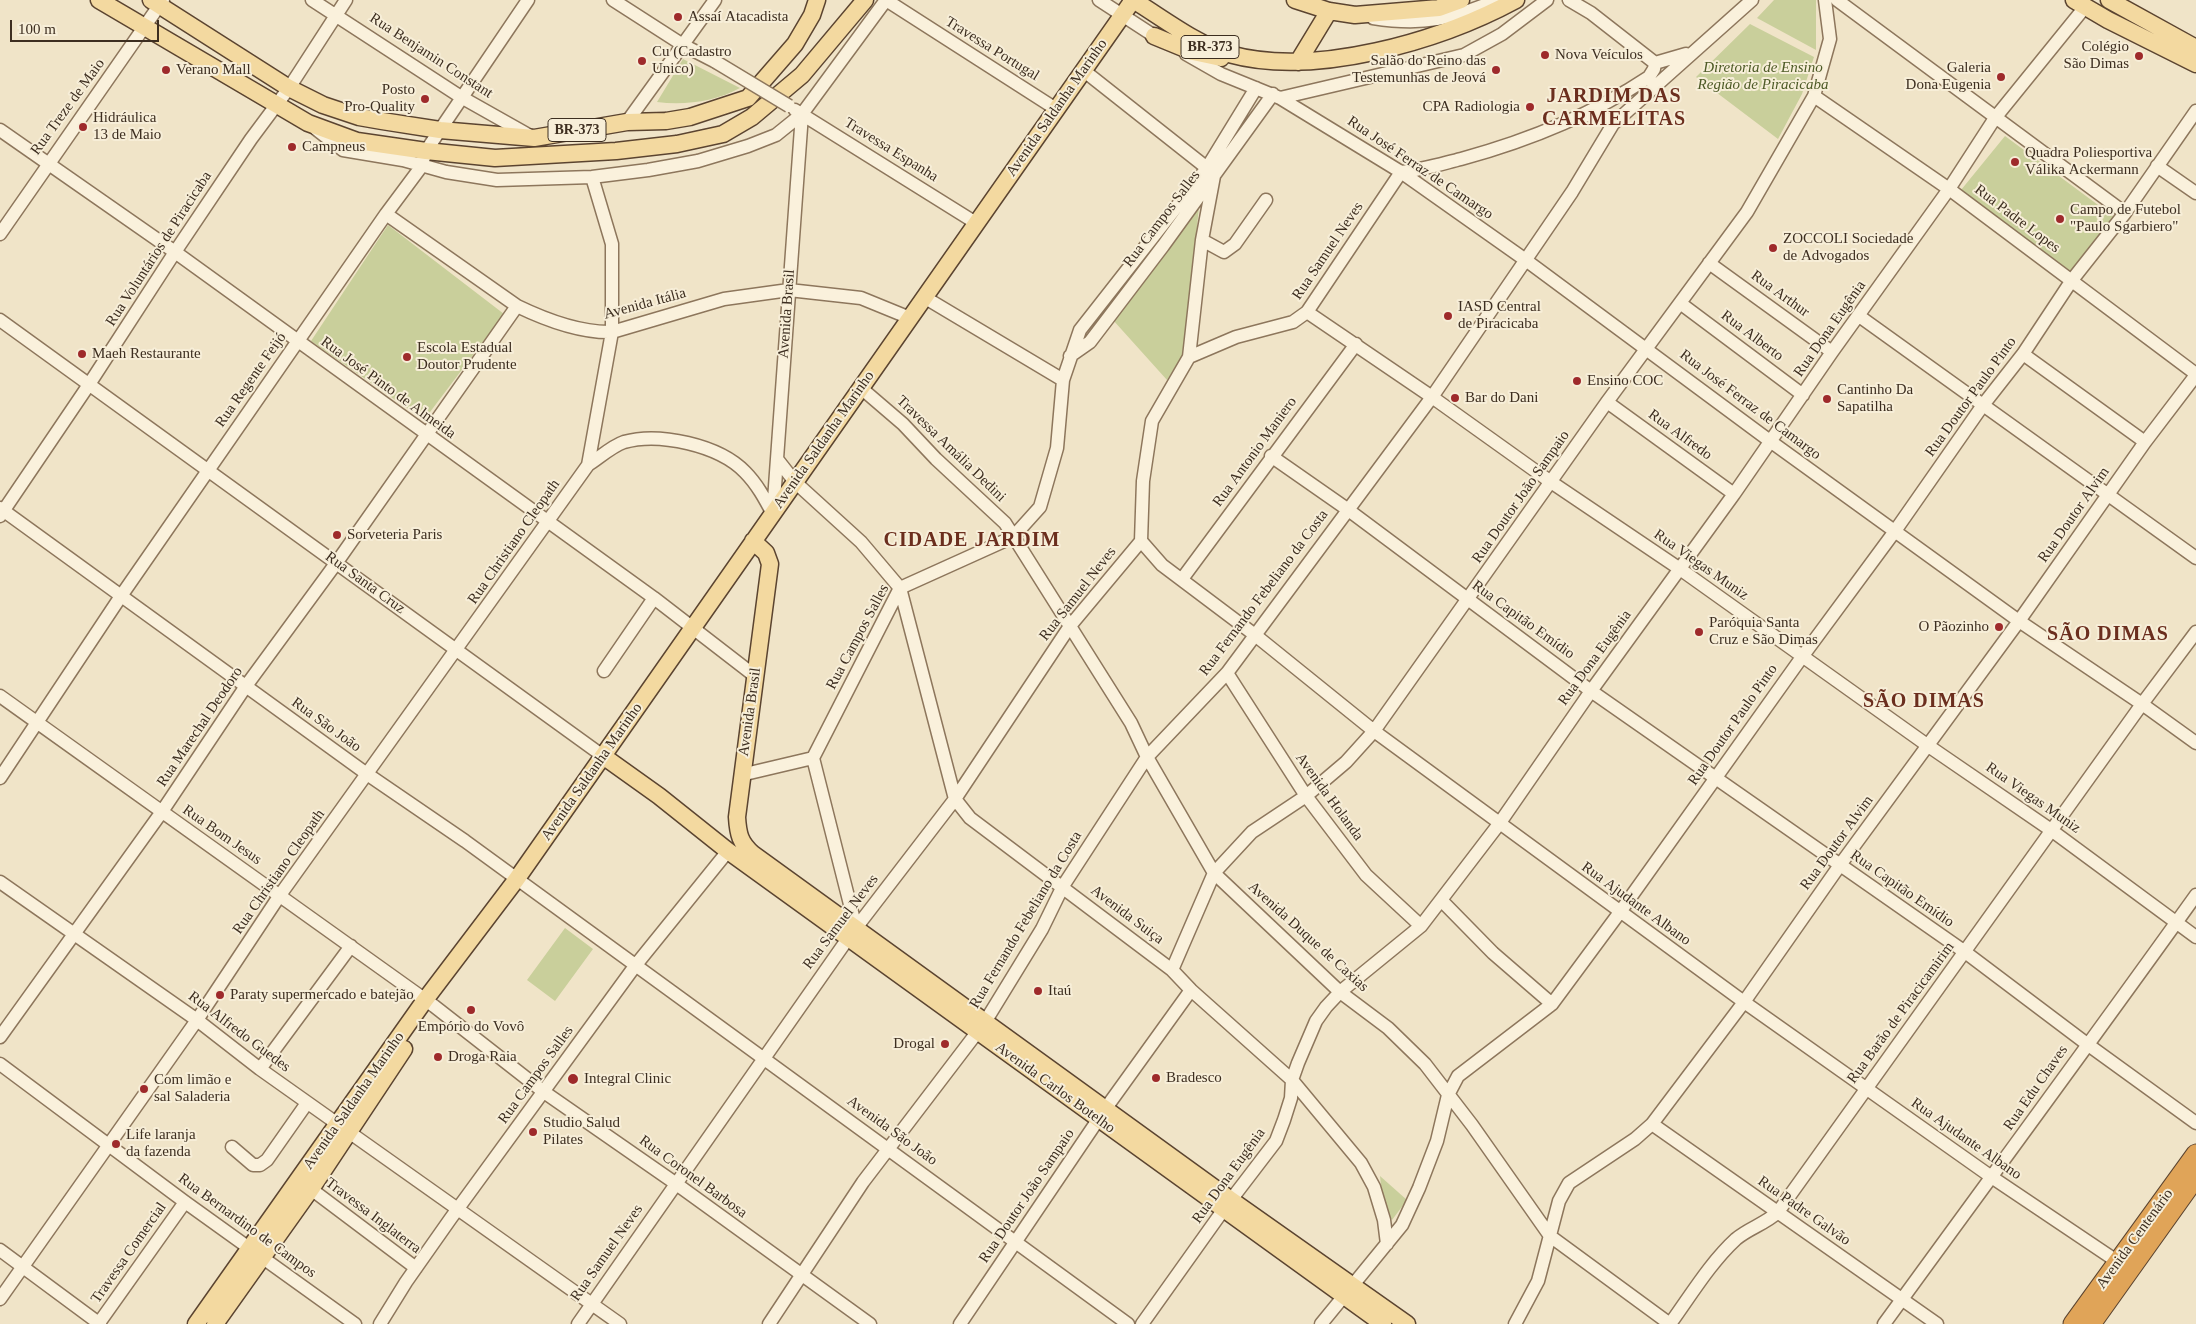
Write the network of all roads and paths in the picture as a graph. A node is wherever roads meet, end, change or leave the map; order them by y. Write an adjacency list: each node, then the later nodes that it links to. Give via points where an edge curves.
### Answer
1 (99, 0): 28 (main road, BR-373)
2 (312, 0): 25 (street, Rua Benjamin Constant)
3 (346, 0): 25 (street, Rua Voluntários de Piracicaba)
4 (528, 0): 42 (street, Rua Regente Feijó)
5 (613, 0): 30 (street, Travessa Espanha)
6 (715, 0): 30 (street)
7 (816, 0): 49 (main road, BR-373, via 812,15 796,44 748,98 690,117)
8 (865, 0): 54 (main road, BR-373, via 802,76 752,117 723,134 677,144 572,155)
9 (886, 0): 44 (street, Travessa Portugal); 46 (street)
10 (1099, 0): 26 (street, Rua José Ferraz de Camargo)
11 (1133, 0): 26 (main road, Avenida Saldanha Marinho); 33 (main road, BR-373, via 1209,46)
12 (1295, 0): 24 (main road)
13 (1461, 0): 27 (main road, via 1439,8)
14 (1497, 0): 27 (street, via 1433,21 1396,22)
15 (1516, 0): 34 (main road, BR-373, via 1435,35 1352,56)
16 (1547, 0): 40 (street, via 1502,34 1464,55)
17 (1569, 0): 35 (street, via 1591,13)
18 (1752, 0): 32 (street)
19 (1825, 0): 41 (street, Rua Doutor João Sampaio, via 1830,39)
20 (1837, 0): 48 (street)
21 (158, 2): 28 (street, Rua Treze de Maio); 38 (main road, BR-373)
22 (2079, 3): 23 (main road); 36 (main road); 48 (street, Rua Dona Eugênia)
23 (2114, 3): 31 (main road)
24 (1333, 5): 27 (main road); 34 (main road)
25 (336, 15): 38 (street, Rua Voluntários de Piracicaba); 42 (street, Rua Benjamin Constant)
26 (1122, 15): 29 (street, Rua José Ferraz de Camargo); 37 (main road, Avenida Saldanha Marinho)
27 (1355, 15)
28 (146, 26): 43 (main road, BR-373); 55 (street, Rua Treze de Maio)
29 (1154, 36): 33 (main road, via 1212,58); 39 (street, Rua José Ferraz de Camargo, via 1221,74)
30 (683, 46): 46 (street, Travessa Espanha, bridge); 49 (street)
31 (2196, 48)
32 (1693, 51): 35 (street); 50 (street)
33 (1263, 62): 34 (main road, BR-373)
34 (1298, 62)
35 (1655, 63): 47 (street, via 1645,79)
36 (2196, 64)
37 (1083, 70): 44 (main road, Avenida Saldanha Marinho); 57 (street)
38 (289, 88): 43 (street, Rua Voluntários de Piracicaba); 52 (main road, BR-373, via 322,105 359,117)
39 (1256, 88): 40 (street, Rua José Ferraz de Camargo); 57 (street, Rua Campos Salles)
40 (1277, 96): 57 (street, Rua Campos Salles); 58 (street, Rua José Ferraz de Camargo)
41 (1814, 96): 60 (street, Rua Padre Lopes); 70 (street, Rua Doutor João Sampaio, via 1747,212)
42 (461, 97): 52 (street, Rua Regente Feijó); 53 (street, Rua Benjamin Constant)
43 (276, 104): 54 (main road, BR-373, via 308,123 357,141); 68 (street, Rua Voluntários de Piracicaba)
44 (1056, 108): 65 (main road, Avenida Saldanha Marinho)
45 (2196, 111): 56 (street, Rua Doutor Paulo Pinto)
46 (802, 114): 59 (street, via 776,135 698,161); 65 (street, Travessa Espanha); 72 (street, Avenida Brasil)
47 (1577, 117): 50 (street, via 1599,115); 58 (street, via 1499,148 1417,171)
48 (1995, 118): 60 (street, Rua Dona Eugênia); 63 (street)
49 (627, 122): 53 (main road, BR-373)
50 (1613, 124): 69 (street, Rua Fernando Febeliano da Costa)
51 (0, 130): 55 (street, Rua José Pinto de Almeida)
52 (440, 130): 53 (main road, BR-373); 54 (street, Rua Regente Feijó)
53 (534, 138)
54 (424, 159): 59 (street, via 497,180); 64 (street, Rua Regente Feijó)
55 (47, 164): 66 (street, Rua Treze de Maio); 68 (street, Rua José Pinto de Almeida)
56 (2157, 166): 61 (street); 63 (street, Rua Doutor Paulo Pinto)
57 (1211, 172): 67 (street); 88 (street, Rua Campos Salles, via 1158,243 1080,330)
58 (1401, 172): 69 (street, Rua José Ferraz de Camargo); 76 (street, Rua Samuel Neves)
59 (592, 177): 80 (street, via 612,244)
60 (1949, 189): 71 (street, Rua Padre Lopes); 77 (street, Rua Dona Eugênia)
61 (2196, 193)
62 (1266, 200): 67 (street, via 1235,244 1224,252)
63 (2125, 213): 71 (street, Rua Doutor Paulo Pinto)
64 (386, 214): 75 (street, Avenida Itália); 81 (street, Rua Regente Feijó)
65 (976, 223): 73 (main road, Avenida Saldanha Marinho)
66 (0, 234)
67 (1202, 240): 86 (street)
68 (174, 252): 81 (street, Rua José Pinto de Almeida); 89 (street, Rua Voluntários de Piracicaba)
69 (1527, 261): 83 (street, Rua José Ferraz de Camargo); 92 (street, Rua Fernando Febeliano da Costa)
70 (1709, 263): 74 (street, Rua Doutor João Sampaio); 84 (street, Rua Arthur)
71 (2072, 280): 85 (street, Rua Doutor Paulo Pinto); 87 (street, Rua Padre Lopes)
72 (789, 290): 78 (street, Avenida Itália, via 861,298); 80 (street, Avenida Itália, via 724,299); 99 (street, Avenida Brasil)
73 (924, 297): 78 (main road, Avenida Saldanha Marinho); 88 (street)
74 (1680, 303): 83 (street, Rua Doutor João Sampaio); 91 (street, Rua Alberto)
75 (517, 306): 80 (street, Avenida Itália, via 594,333); 95 (street, Rua Marechal Deodoro)
76 (1307, 312): 82 (street, Rua Viegas Muniz); 86 (street, Rua Samuel Neves, via 1293,322 1236,337)
77 (1859, 316): 84 (street, Rua Dona Eugênia); 94 (street)
78 (910, 318): 90 (main road, Avenida Saldanha Marinho)
79 (0, 320): 89 (street, Rua Santa Cruz)
80 (612, 332): 100 (street)
81 (298, 342): 95 (street, Rua José Pinto de Almeida); 101 (street, Rua Regente Feijó)
82 (1356, 344): 92 (street, Rua Viegas Muniz); 98 (street, Rua Antonio Maniero)
83 (1646, 348): 93 (street, Rua Doutor João Sampaio); 96 (street, Rua José Ferraz de Camargo)
84 (1832, 352): 91 (street, Rua Dona Eugênia)
85 (2023, 354): 94 (street, Rua Doutor Paulo Pinto); 97 (street)
86 (1189, 357): 113 (street, via 1152,421 1143,481)
87 (2196, 374): 97 (street, Rua Doutor Alvim)
88 (1063, 380): 111 (street, Rua Campos Salles, via 1058,448 1050,478 1040,507)
89 (88, 386): 101 (street, Rua Santa Cruz); 107 (street, Rua Voluntários de Piracicaba)
90 (861, 388): 102 (main road, Avenida Saldanha Marinho); 111 (street, Travessa Amália Dedini, via 978,496 1005,523)
91 (1803, 395): 96 (street, Rua Dona Eugênia)
92 (1432, 396): 103 (street, Rua Viegas Muniz); 106 (street, Rua Fernando Febeliano da Costa)
93 (1607, 402): 103 (street, Rua Doutor João Sampaio); 104 (street, Rua Alfredo)
94 (1983, 405): 105 (street); 110 (street, Rua Doutor Paulo Pinto)
95 (425, 434): 109 (street, Rua José Pinto de Almeida); 115 (street, Rua Marechal Deodoro)
96 (1770, 441): 104 (street, Rua Dona Eugênia); 110 (street, Rua José Ferraz de Camargo)
97 (2145, 442): 105 (street, Rua Doutor Alvim)
98 (1271, 456): 106 (street, Rua Capitão Emídio); 117 (street, Rua Antonio Maniero)
99 (777, 459): 102 (street); 108 (street, Avenida Brasil)
100 (588, 465): 108 (street, via 623,442 668,438 706,448 744,471); 109 (street, Rua Christiano Cleopath)
101 (207, 472): 115 (street, Rua Santa Cruz); 119 (street, Rua Regente Feijó)
102 (794, 482): 108 (main road, Avenida Saldanha Marinho); 118 (street, via 861,542)
103 (1551, 482): 116 (street, Rua Viegas Muniz); 121 (street, Rua Doutor João Sampaio)
104 (1734, 494): 116 (street, Rua Dona Eugênia)
105 (2109, 494): 114 (street); 122 (street, Rua Doutor Alvim)
106 (1347, 509): 121 (street, Rua Capitão Emídio); 126 (street, Rua Fernando Febeliano da Costa)
107 (1, 511): 119 (street, Rua São João)
108 (773, 514): 112 (main road, Avenida Saldanha Marinho)
109 (548, 522): 120 (street, Rua José Pinto de Almeida); 127 (street, Rua Christiano Cleopath)
110 (1895, 531): 122 (street, Rua José Ferraz de Camargo); 128 (street, Rua Doutor Paulo Pinto)
111 (1013, 538): 118 (street, Rua Campos Salles); 123 (street, Avenida Duque de Caxias)
112 (753, 541): 124 (main road, Avenida Saldanha Marinho); 131 (main road, Avenida Brasil, via 766,553 770,564)
113 (1141, 541): 117 (street, Rua Ajudante Albano, via 1162,565); 123 (street, Rua Samuel Neves)
114 (2196, 558)
115 (337, 562): 127 (street, Rua Santa Cruz); 132 (street, Rua Marechal Deodoro)
116 (1680, 569): 128 (street, Rua Viegas Muniz); 133 (street, Rua Dona Eugênia)
117 (1182, 579): 126 (street, Rua Ajudante Albano)
118 (900, 588): 142 (street, Rua Campos Salles); 148 (street, Avenida Suiça)
119 (121, 596): 132 (street, Rua São João); 136 (street, Rua Regente Feijó)
120 (654, 598): 124 (street, Rua José Pinto de Almeida); 129 (street)
121 (1468, 600): 133 (street, Rua Capitão Emídio); 137 (street, Rua Doutor João Sampaio)
122 (2019, 621): 135 (street, Rua José Ferraz de Camargo); 139 (street, Rua Doutor Alvim)
123 (1070, 626): 141 (street, Avenida Duque de Caxias, via 1131,722); 148 (street, Rua Samuel Neves)
124 (692, 628): 131 (street, Rua José Pinto de Almeida); 140 (main road, Avenida Saldanha Marinho)
125 (2196, 632): 135 (street, Rua Barão de Piracicamirim)
126 (1256, 635): 130 (street, Rua Fernando Febeliano da Costa); 137 (street, Rua Ajudante Albano)
127 (457, 650): 140 (street, Rua Santa Cruz); 143 (street, Rua Christiano Cleopath)
128 (1802, 657): 139 (street, Rua Viegas Muniz); 145 (street, Rua Doutor Paulo Pinto)
129 (604, 671)
130 (1227, 673): 141 (street, Rua Fernando Febeliano da Costa); 147 (street, Avenida Holanda)
131 (755, 676): 144 (main road, Avenida Brasil)
132 (246, 686): 143 (street, Rua São João); 149 (street, Rua Marechal Deodoro)
133 (1591, 691): 145 (street, Rua Capitão Emídio); 150 (street, Rua Dona Eugênia)
134 (0, 696): 136 (street, Rua Bom Jesus)
135 (2142, 704): 138 (street, Rua José Ferraz de Camargo); 152 (street, Rua Barão de Piracicamirim)
136 (38, 723): 146 (street, Rua Regente Feijó); 149 (street, Rua Bom Jesus)
137 (1374, 731): 147 (street, Rua Doutor João Sampaio, via 1346,762); 150 (street, Rua Ajudante Albano)
138 (2196, 743)
139 (1927, 745): 152 (street, Rua Viegas Muniz); 155 (street, Rua Doutor Alvim)
140 (603, 756): 153 (main road, Rua Santa Cruz); 157 (main road, Avenida Saldanha Marinho)
141 (1147, 757): 156 (street, Avenida Duque de Caxias); 159 (street, Rua Fernando Febeliano da Costa)
142 (813, 758): 144 (street); 166 (street)
143 (367, 774): 157 (street, Rua São João); 160 (street, Rua Christiano Cleopath)
144 (741, 775): 151 (main road, Avenida Brasil)
145 (1716, 777): 155 (street, Rua Capitão Emídio); 163 (street, Rua Doutor Paulo Pinto)
146 (0, 778)
147 (1306, 796): 156 (street, Rua Doutor João Sampaio, via 1252,832); 165 (street, Avenida Holanda, via 1366,875)
148 (955, 799): 159 (street, Avenida Suiça, via 970,818); 166 (street, Rua Samuel Neves)
149 (161, 813): 160 (street, Rua Bom Jesus); 167 (street, Rua Marechal Deodoro)
150 (1500, 824): 162 (street, Rua Dona Eugênia); 163 (street, Rua Ajudante Albano)
151 (738, 829): 153 (main road); 154 (main road, Avenida Brasil, via 740,840)
152 (2051, 830): 164 (street, Rua Viegas Muniz); 170 (street, Rua Barão de Piracicamirim)
153 (722, 846): 154 (main road); 166 (main road, Avenida Carlos Botelho); 171 (street, Rua Campos Salles)
154 (753, 854): 166 (main road, Avenida Carlos Botelho)
155 (1840, 865): 170 (street, Rua Capitão Emídio); 175 (street, Rua Doutor Alvim)
156 (1214, 873): 172 (street, Rua Doutor João Sampaio); 174 (street, Avenida Duque de Caxias)
157 (516, 880): 171 (street, Rua São João); 176 (main road, Avenida Saldanha Marinho)
158 (0, 882): 167 (street, Rua Alfredo Guedes)
159 (1062, 886): 172 (street, Avenida Suiça); 179 (street, Rua Fernando Febeliano da Costa, via 1042,929)
160 (280, 895): 169 (street, Rua Bom Jesus); 178 (street, Rua Christiano Cleopath)
161 (2196, 895): 164 (street, Rua Edu Chaves)
162 (1441, 900): 165 (street, Rua Dona Eugênia); 177 (street, via 1493,954)
163 (1620, 912): 175 (street, Rua Ajudante Albano); 177 (street, Rua Doutor Paulo Pinto)
164 (2176, 923): 168 (street, Rua Viegas Muniz); 181 (street, Rua Edu Chaves)
165 (1421, 926): 174 (street, Rua Dona Eugênia)
166 (852, 932): 179 (main road, Avenida Carlos Botelho); 182 (street, Rua Samuel Neves)
167 (74, 934): 178 (street, Rua Alfredo Guedes); 180 (street, Rua Marechal Deodoro)
168 (2196, 936)
169 (351, 946): 176 (street, Rua Bom Jesus); 184 (street)
170 (1964, 952): 181 (street, Rua Capitão Emídio); 186 (street, Rua Barão de Piracicamirim)
171 (635, 966): 182 (street, Avenida São João); 187 (street, Rua Campos Salles)
172 (1172, 970): 173 (street, Avenida Suiça)
173 (1191, 990): 185 (street, Avenida Suiça); 190 (street, Rua Doutor João Sampaio)
174 (1340, 992): 185 (street, Rua Dona Eugênia, via 1316,1021); 188 (street, Avenida Duque de Caxias, via 1388,1028 1425,1064)
175 (1744, 1002): 186 (street, Rua Ajudante Albano); 192 (street, Rua Doutor Alvim)
176 (430, 1003): 187 (street, Rua Coronel Barbosa); 193 (main road, Avenida Saldanha Marinho)
177 (1552, 1004): 188 (street, Rua Doutor Paulo Pinto, via 1458,1076)
178 (197, 1020): 184 (street, Rua Alfredo Guedes); 194 (street, Rua Christiano Cleopath)
179 (981, 1027): 190 (main road, Avenida Carlos Botelho); 196 (street, Rua Fernando Febeliano da Costa)
180 (0, 1037)
181 (2087, 1044): 191 (street, Rua Capitão Emídio); 198 (street, Rua Edu Chaves)
182 (762, 1058): 196 (street, Avenida São João); 200 (street, Rua Samuel Neves)
183 (0, 1064): 194 (street, Rua Bernardino de Campos)
184 (260, 1069): 189 (street, Rua Alfredo Guedes)
185 (1292, 1080): 203 (street, Rua Dona Eugênia, via 1291,1098 1281,1131); 208 (street, Avenida Suiça, via 1362,1163 1374,1187)
186 (1867, 1089): 198 (street, Rua Ajudante Albano); 205 (street, Rua Barão de Piracicamirim)
187 (544, 1092): 200 (street, Rua Coronel Barbosa); 204 (street, Rua Campos Salles)
188 (1448, 1095): 206 (street, Avenida Duque de Caxias); 208 (street, Rua Doutor Paulo Pinto, via 1438,1141 1419,1188 1402,1225)
189 (307, 1103): 193 (street, Rua Alfredo Guedes); 195 (street, via 267,1160 260,1165 253,1165)
190 (1103, 1114): 203 (main road, Avenida Carlos Botelho); 207 (street, Rua Doutor João Sampaio)
191 (2196, 1123)
192 (1652, 1124): 205 (street, Rua Padre Galvão); 206 (street, Rua Doutor Alvim, via 1570,1183 1559,1201)
193 (343, 1127): 201 (main road, Avenida Saldanha Marinho); 204 (street, Rua Alfredo Guedes); 210 (main road, Avenida Saldanha Marinho)
194 (108, 1145): 202 (street, Rua Bernardino de Campos); 211 (street, Rua Christiano Cleopath)
195 (232, 1147)
196 (888, 1149): 207 (street, Avenida São João); 214 (street, Rua Fernando Febeliano da Costa)
197 (2196, 1154): 212 (highway, Avenida Centenário)
198 (1993, 1178): 212 (street, Rua Ajudante Albano); 217 (street, Rua Edu Chaves)
199 (2196, 1178): 212 (highway, Avenida Centenário)
200 (675, 1183): 214 (street, Rua Coronel Barbosa); 218 (street, Rua Samuel Neves)
201 (311, 1189): 210 (main road, Avenida Saldanha Marinho); 213 (street, Travessa Inglaterra)
202 (184, 1202): 210 (street, Rua Bernardino de Campos); 219 (street, Travessa Comercial)
203 (1227, 1204): 215 (main road, Avenida Carlos Botelho); 230 (street, Rua Dona Eugênia)
204 (458, 1210): 213 (street, Rua Campos Salles); 218 (street, Rua Alfredo Guedes)
205 (1778, 1212): 217 (street, Rua Padre Galvão); 235 (street, Rua Barão de Piracicamirim, via 1738,1237 1718,1256)
206 (1550, 1236): 234 (street, Rua Doutor Alvim, via 1538,1281); 235 (street, Avenida Duque de Caxias)
207 (1015, 1240): 228 (street, Rua Doutor João Sampaio); 229 (street, Avenida São João)
208 (1387, 1244): 215 (street, Rua Doutor Paulo Pinto)
209 (0, 1250): 211 (street)
210 (257, 1253): 220 (main road, Avenida Saldanha Marinho); 221 (main road, Avenida Saldanha Marinho); 222 (street, Rua Bernardino de Campos)
211 (23, 1266): 216 (street, Rua Christiano Cleopath); 219 (street)
212 (2124, 1266): 238 (highway, Avenida Centenário); 239 (highway, Avenida Centenário)
213 (416, 1268): 223 (street, Rua Campos Salles)
214 (802, 1275): 226 (street, Rua Fernando Febeliano da Costa); 227 (street, Rua Coronel Barbosa)
215 (1348, 1290): 231 (street, Rua Doutor Paulo Pinto); 232 (main road, Avenida Carlos Botelho); 233 (main road, Avenida Carlos Botelho)
216 (0, 1300)
217 (1902, 1300): 236 (street, Rua Edu Chaves); 237 (street, Rua Padre Galvão)
218 (592, 1303): 224 (street, Rua Samuel Neves); 225 (street, Rua Alfredo Guedes)
219 (100, 1324)
220 (196, 1324)
221 (215, 1324)
222 (355, 1324)
223 (380, 1324)
224 (578, 1324)
225 (620, 1324)
226 (768, 1324)
227 (870, 1324)
228 (960, 1324)
229 (1128, 1324)
230 (1142, 1324)
231 (1321, 1324)
232 (1383, 1324)
233 (1407, 1324)
234 (1515, 1324)
235 (1670, 1324)
236 (1884, 1324)
237 (1937, 1324)
238 (2073, 1324)
239 (2090, 1324)

